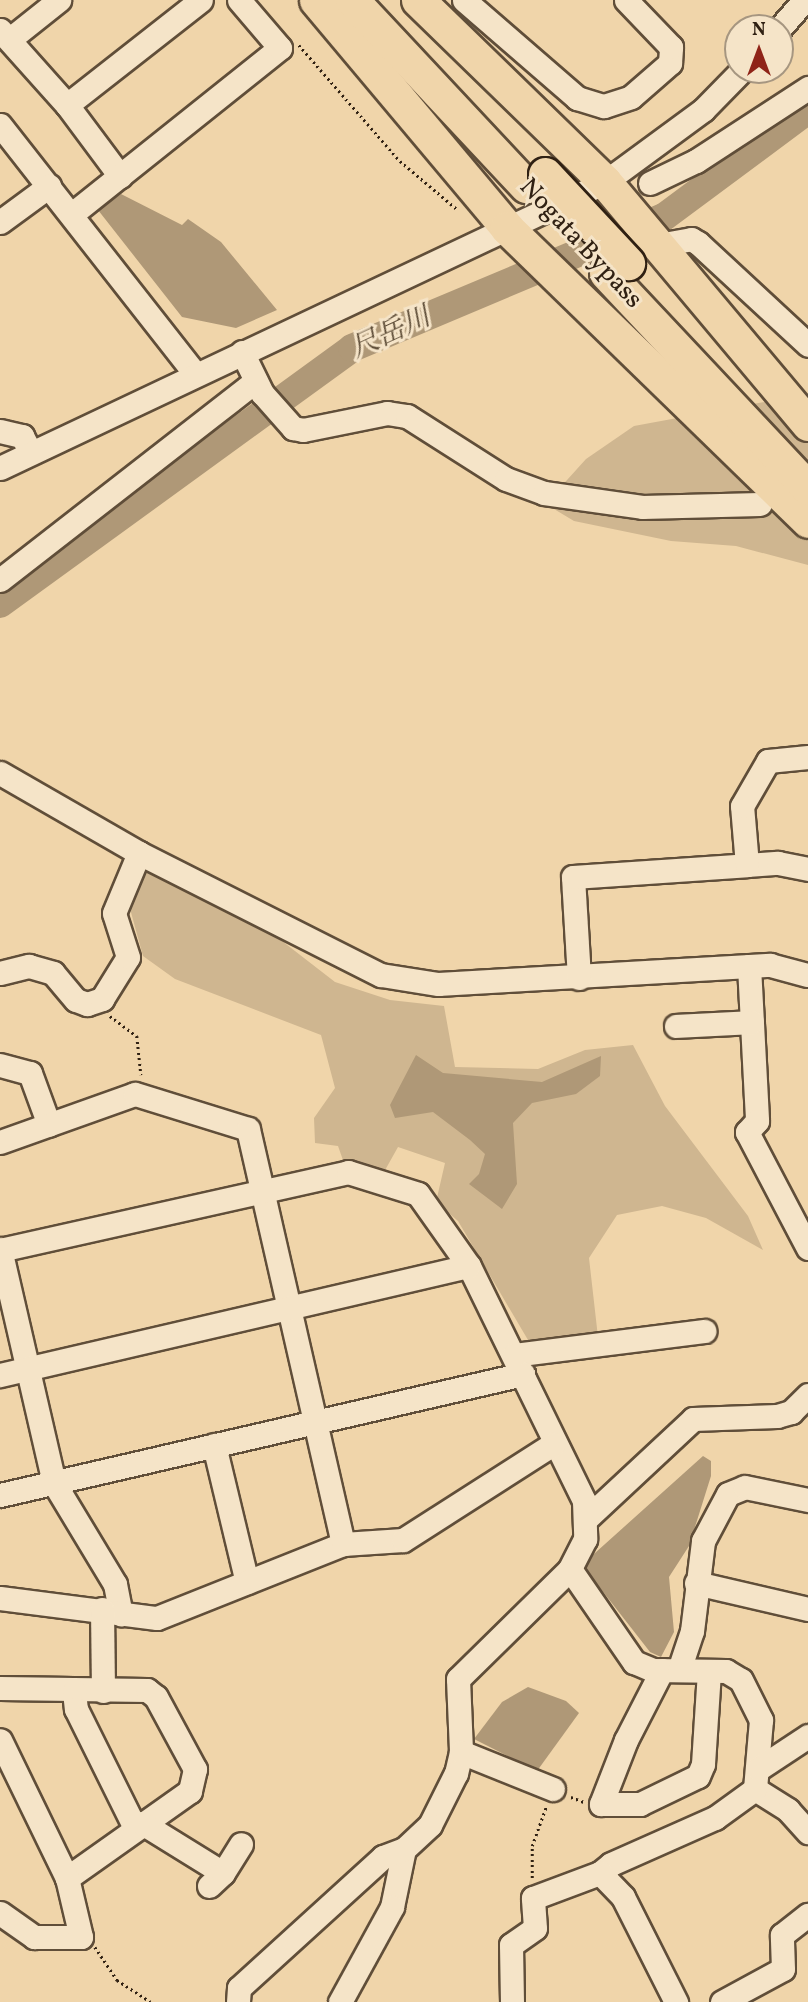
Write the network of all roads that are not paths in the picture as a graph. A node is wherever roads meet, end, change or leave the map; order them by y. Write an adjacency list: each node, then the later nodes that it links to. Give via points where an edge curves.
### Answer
1 (59, 0): 12 (street)
2 (201, 0): 15 (street)
3 (239, 0): 17 (street, via 280,48)
4 (316, 0): 24 (highway)
5 (352, 0): 18 (highway, Nogata Bypass)
6 (383, 0): 18 (highway, Nogata Bypass)
7 (418, 0): 19 (highway)
8 (464, 0): 9 (street, via 577,99 604,106 631,97 670,63 671,47)
9 (626, 0)
10 (804, 0): 11 (street)
11 (792, 14)
12 (5, 34): 15 (street)
13 (729, 84): 19 (street, via 703,110)
14 (808, 88): 20 (street, via 696,161)
15 (67, 105): 17 (street)
16 (0, 125): 21 (street)
17 (120, 176): 22 (street)
18 (535, 180): 26 (highway, Nogata Bypass, bridge)
19 (605, 182): 24 (street); 25 (highway)
20 (650, 183)
21 (49, 186): 22 (street); 23 (street)
22 (72, 214): 29 (street)
23 (0, 222)
24 (507, 228): 28 (street); 38 (highway)
25 (658, 245): 27 (street, via 698,243); 31 (highway)
26 (617, 268): 34 (highway, Nogata Bypass); 36 (highway, Nogata Bypass)
27 (808, 345)
28 (242, 352): 29 (street); 30 (street)
29 (195, 373): 33 (street)
30 (256, 381): 37 (street, via 293,428 303,430 387,413 407,416 506,480 544,493 642,507); 39 (street)
31 (808, 424)
32 (0, 431): 33 (street, via 22,436)
33 (32, 453): 35 (street)
34 (808, 456)
35 (0, 468)
36 (808, 488)
37 (760, 504)
38 (808, 521)
39 (0, 580)
40 (808, 757): 43 (street, via 768,761 742,806)
41 (0, 773): 42 (street)
42 (139, 853): 46 (street, via 114,913 128,957 102,999 76,1000 53,973 29,966); 48 (street, via 381,975 438,984)
43 (747, 864): 44 (street); 48 (street, via 573,877)
44 (808, 869)
45 (749, 966): 47 (street, via 770,965); 48 (street); 49 (street)
46 (0, 973)
47 (808, 975)
48 (579, 978)
49 (752, 1022): 50 (street); 55 (street, via 757,1121 747,1132)
50 (676, 1026)
51 (0, 1065): 52 (street, via 30,1073)
52 (49, 1125): 53 (street); 54 (street, via 135,1094 143,1096 248,1129)
53 (0, 1142)
54 (262, 1191): 56 (street); 57 (street, via 348,1172 418,1194); 58 (street)
55 (808, 1248)
56 (0, 1250): 61 (street)
57 (468, 1266): 58 (street); 60 (street)
58 (289, 1308): 61 (street); 64 (street)
59 (704, 1331): 60 (street)
60 (519, 1365): 64 (street); 65 (street)
61 (27, 1368): 62 (street); 67 (street)
62 (0, 1375)
63 (808, 1395): 70 (street, via 791,1412 777,1416 693,1419)
64 (316, 1420): 66 (street); 71 (street)
65 (553, 1444): 70 (street, via 584,1501); 71 (street, via 403,1540)
66 (214, 1445): 67 (street); 73 (street)
67 (54, 1483): 68 (street); 77 (street, via 115,1584)
68 (0, 1495)
69 (808, 1500): 74 (street, via 745,1487 728,1494 703,1541)
70 (587, 1518): 72 (street, via 585,1539)
71 (343, 1544): 73 (street)
72 (570, 1569): 78 (street, via 634,1661); 85 (street, via 458,1679)
73 (247, 1582): 77 (street, via 157,1618)
74 (696, 1583): 76 (street); 78 (street, via 692,1631)
75 (0, 1598): 77 (street)
76 (808, 1609)
77 (112, 1612): 82 (street)
78 (671, 1670): 79 (street); 79 (street, via 626,1740 601,1804 640,1804 698,1776 704,1763)
79 (709, 1671): 86 (street, via 726,1671 741,1680 757,1705 761,1720)
80 (0, 1688): 81 (street)
81 (74, 1691): 82 (street); 88 (street, via 75,1709)
82 (103, 1692): 88 (street, via 147,1690 156,1697 195,1769 190,1791)
83 (808, 1736): 86 (street)
84 (0, 1740): 93 (street)
85 (461, 1752): 87 (street); 91 (street, via 456,1773 430,1825)
86 (756, 1779): 89 (street); 92 (street, via 715,1818)
87 (553, 1789)
88 (138, 1826): 90 (street, via 216,1880); 93 (street)
89 (807, 1829)
90 (241, 1844)
91 (404, 1849): 96 (street, via 383,1857 239,1988); 97 (street, via 391,1907)
92 (600, 1873): 98 (street, via 533,1898 535,1928 511,1945); 99 (street, via 623,1897)
93 (67, 1878): 94 (street, via 81,1937 34,1937)
94 (0, 1913)
95 (808, 1914): 100 (street, via 782,1935 783,1969)
96 (238, 2002)
97 (340, 2002)
98 (512, 2002)
99 (676, 2002)
100 (722, 2002)

